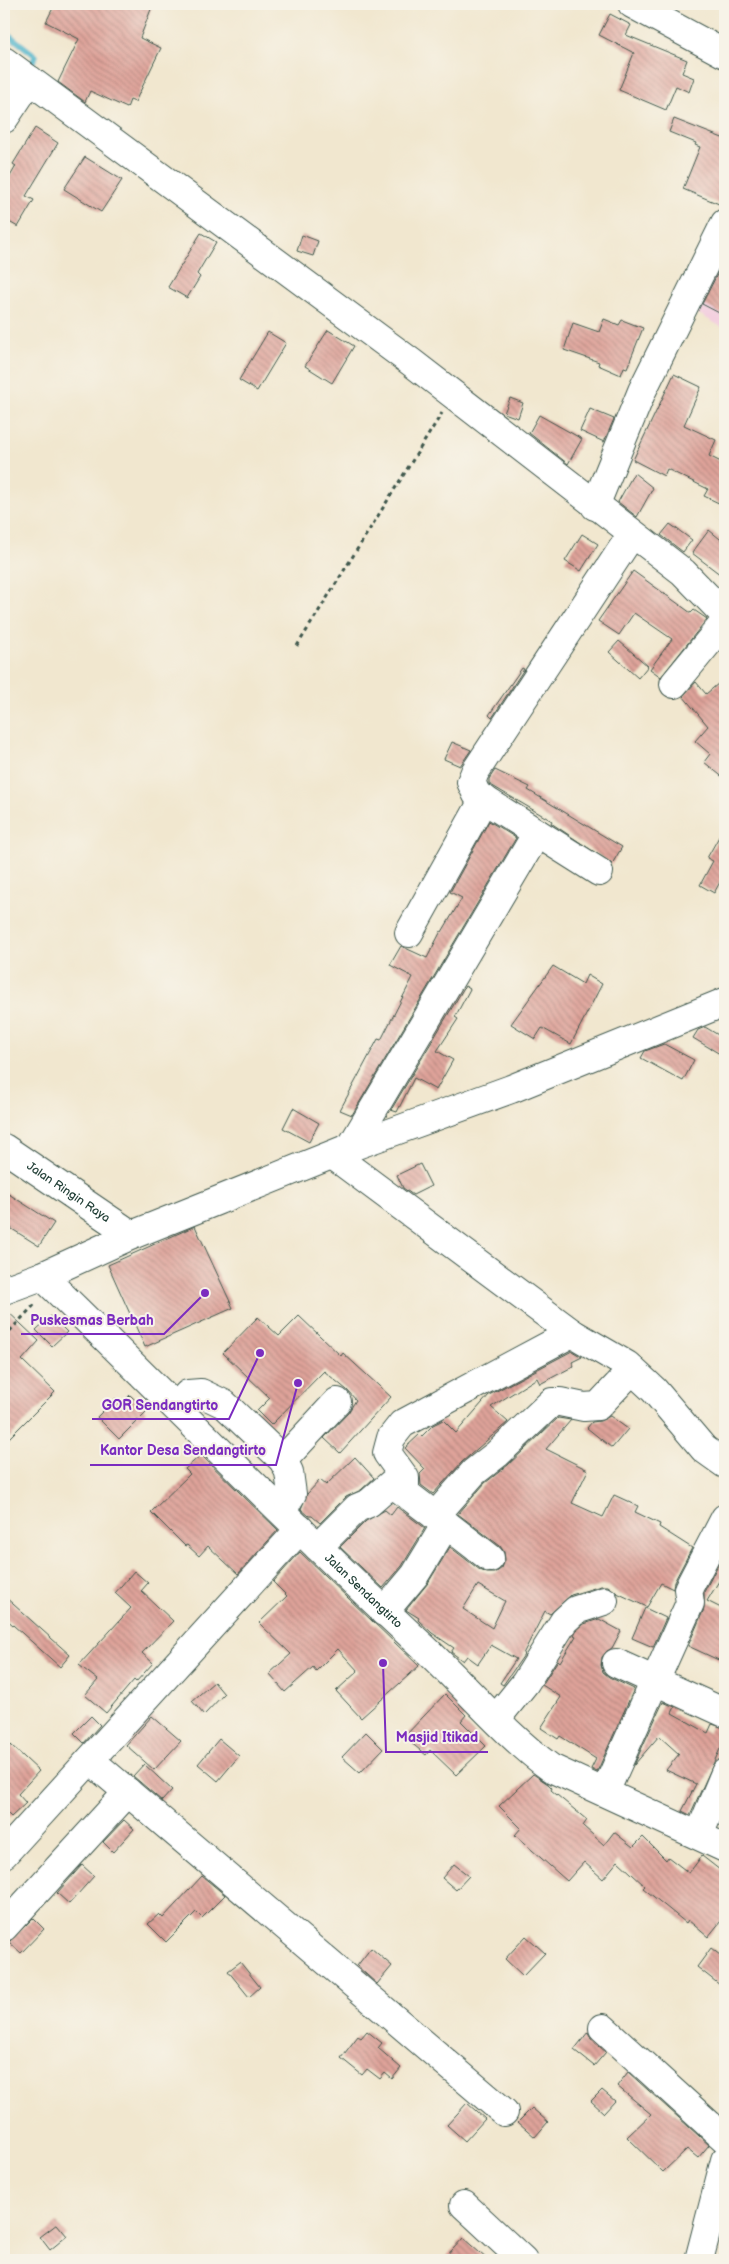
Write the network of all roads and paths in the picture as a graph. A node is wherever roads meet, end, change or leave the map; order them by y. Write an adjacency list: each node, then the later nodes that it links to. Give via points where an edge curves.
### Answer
1 (632, 4): 2 (street)
2 (725, 54)
3 (4, 61): 4 (street)
4 (28, 79): 5 (street); 7 (street)
5 (4, 119)
6 (725, 223): 8 (street, via 642,391)
7 (453, 395): 8 (street); 11 (path)
8 (595, 506): 9 (street)
9 (632, 534): 10 (street, via 682,572); 13 (street, via 475,772 471,782 473,789)
10 (724, 613): 12 (street)
11 (297, 646)
12 (674, 684)
13 (484, 799): 14 (street); 16 (street)
14 (537, 833): 15 (street); 19 (street)
15 (599, 872)
16 (410, 933)
17 (725, 1002): 19 (street, via 511,1089)
18 (4, 1148): 20 (street, Jalan Ringin Raya)
19 (343, 1151): 20 (street); 23 (street)
20 (132, 1235): 21 (street)
21 (47, 1282): 22 (street); 24 (path); 27 (street, Jalan Sendangtirto)
22 (4, 1290)
23 (572, 1333): 25 (street); 30 (street, via 402,1424 390,1438 388,1453 405,1478)
24 (4, 1337)
25 (632, 1370): 29 (street, via 654,1390 704,1449); 32 (street, via 598,1406 552,1402 474,1472)
26 (337, 1402): 28 (street)
27 (176, 1407): 28 (street, via 188,1394 201,1393 224,1404); 33 (street, Jalan Sendangtirto)
28 (283, 1460): 33 (street, via 289,1472)
29 (725, 1464)
30 (402, 1489): 32 (street); 33 (street, via 389,1484 369,1503)
31 (725, 1518): 38 (street, via 688,1589 690,1603)
32 (440, 1520): 34 (street); 36 (street, via 415,1575)
33 (300, 1529): 36 (street, Jalan Sendangtirto); 41 (street)
34 (490, 1558)
35 (604, 1600): 40 (street, via 576,1610 564,1621 525,1683)
36 (384, 1612): 40 (street, Jalan Sendangtirto)
37 (616, 1663): 38 (street)
38 (654, 1681): 39 (street); 44 (street)
39 (725, 1712)
40 (496, 1719): 44 (street, Jalan Sendangtirto, via 551,1768)
41 (90, 1760): 43 (street); 47 (street)
42 (725, 1773): 45 (street)
43 (128, 1792): 48 (street); 50 (street)
44 (605, 1792): 45 (street, Jalan Sendangtirto)
45 (698, 1835): 46 (street, Jalan Sendangtirto)
46 (725, 1848)
47 (4, 1854)
48 (4, 1927)
49 (603, 2028): 51 (street)
50 (504, 2112)
51 (725, 2138)
52 (725, 2160): 53 (street)
53 (721, 2194): 56 (street)
54 (464, 2205): 55 (street)
55 (523, 2260)
56 (699, 2260)

